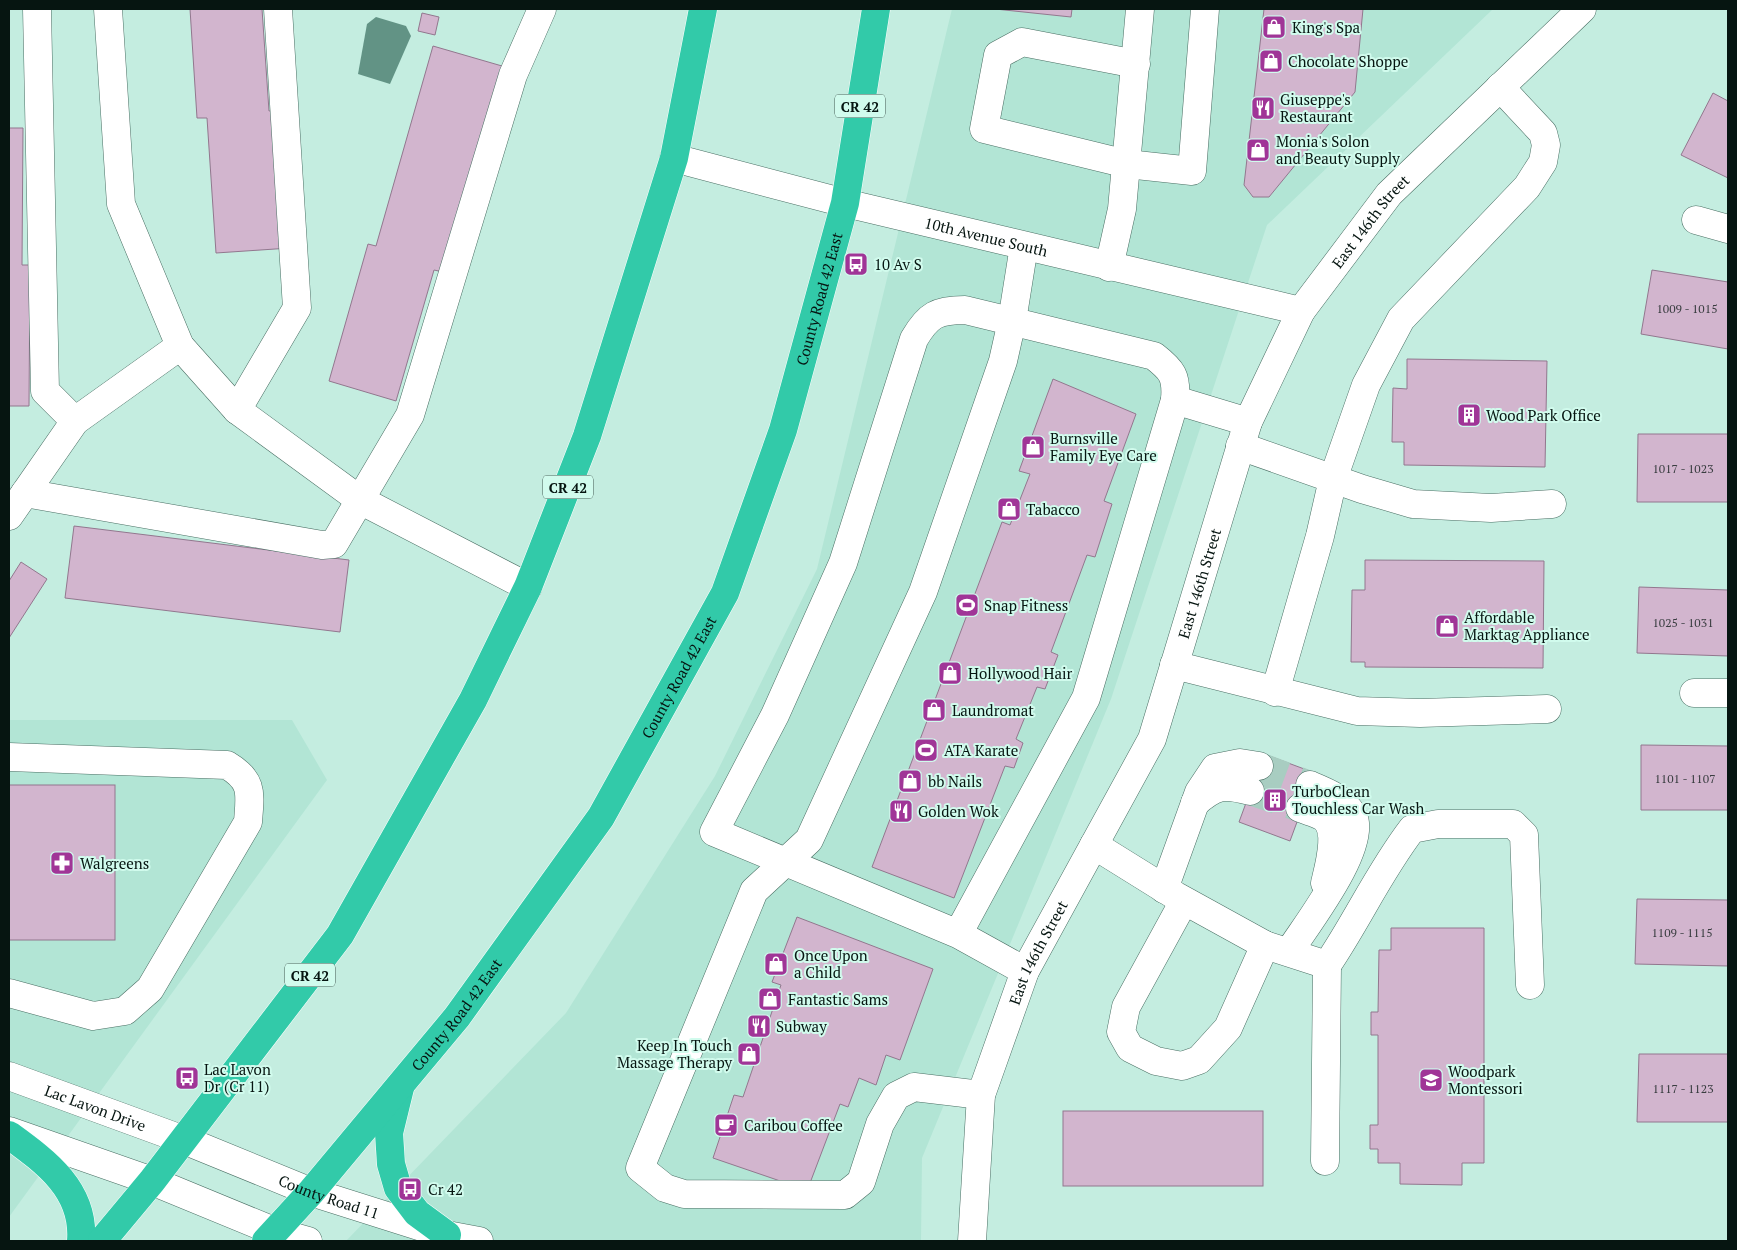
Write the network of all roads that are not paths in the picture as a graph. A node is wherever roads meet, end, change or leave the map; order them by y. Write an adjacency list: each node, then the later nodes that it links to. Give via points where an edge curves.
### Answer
1 (37, 9): 24 (street, via 45,391)
2 (108, 9): 21 (street, via 121,204)
3 (278, 9): 23 (street, via 297,308)
4 (542, 9): 28 (street, via 513,75 410,415)
5 (703, 9): 12 (highway, CR 42)
6 (876, 9): 14 (highway, County Road 42 East / CR 42)
7 (1140, 9): 10 (street)
8 (1205, 9): 13 (street, via 1192,172)
9 (1576, 11): 11 (street, East 146th Street)
10 (1136, 64): 13 (street); 13 (street, via 1022,42 998,54 984,128)
11 (1500, 87): 19 (street, East 146th Street, via 1389,194); 26 (street, via 1543,133 1546,145 1543,162 1527,187 1401,319 1366,385)
12 (674, 158): 14 (street, 10th Avenue South); 31 (highway, CR 42, via 587,436)
13 (1127, 164): 18 (street, via 1122,209)
14 (845, 203): 17 (street, 10th Avenue South); 50 (highway, County Road 42 East / CR 42, via 783,430 725,593 601,817 457,1017)
15 (1696, 220): 16 (street)
16 (1728, 229)
17 (1024, 246): 18 (street, 10th Avenue South); 20 (street)
18 (1109, 267): 19 (street, 10th Avenue South)
19 (1301, 311): 25 (street, East 146th Street)
20 (1012, 321): 22 (street, via 1154,356 1170,369 1176,384); 41 (street, via 1003,361 923,592 809,840); 41 (street, via 965,310 946,310 925,320 914,339 843,563 774,715 714,832)
21 (180, 346): 23 (street); 24 (street)
22 (1175, 400): 25 (street); 43 (street, via 1086,698)
23 (237, 410): 28 (street)
24 (74, 421): 27 (street)
25 (1244, 434): 26 (street); 32 (street, East 146th Street)
26 (1333, 479): 29 (street, via 1413,504 1491,508); 33 (street)
27 (25, 493): 28 (street, via 322,545 334,544); 30 (street)
28 (360, 500): 31 (street)
29 (1552, 504)
30 (9, 516)
31 (528, 588): 53 (highway, CR 42, via 473,700 340,935)
32 (1174, 665): 33 (street); 40 (street, East 146th Street, via 1152,739)
33 (1275, 692): 36 (street, via 1357,711 1420,713)
34 (1694, 693): 35 (street)
35 (1728, 693)
36 (1547, 709)
37 (9, 757): 48 (street, via 227,765 243,774 250,794 248,822 150,988 125,1010 92,1016)
38 (1254, 779): 42 (street, via 1240,764 1215,768 1195,803)
39 (1305, 796): 44 (street, via 1340,799 1355,818 1354,844 1346,864 1320,904)
40 (1094, 845): 42 (street); 46 (street, East 146th Street)
41 (785, 862): 43 (street); 51 (street, via 754,891 640,1168 665,1188 684,1194 845,1194 861,1182 880,1124 896,1096 914,1088)
42 (1174, 895): 44 (street); 44 (street, via 1126,1007 1121,1032 1130,1048 1156,1061 1182,1066 1199,1060 1228,1028)
43 (958, 934): 46 (street)
44 (1277, 948): 45 (street)
45 (1327, 965): 47 (street, via 1350,932 1394,853 1412,829 1438,824 1513,824 1524,835); 54 (street)
46 (1025, 971): 51 (street, East 146th Street)
47 (1530, 985)
48 (9, 993)
49 (9, 1076): 53 (street, Lac Lavon Drive)
50 (402, 1080): 56 (highway, County Road 42 East / CR 42); 57 (highway, via 389,1133 391,1164 398,1188 416,1213)
51 (981, 1095): 63 (street, East 146th Street)
52 (9, 1133): 55 (street); 59 (highway, via 41,1158 66,1184 78,1207)
53 (184, 1140): 55 (highway, CR 42); 56 (street, County Road 11)
54 (1325, 1161)
55 (152, 1181): 58 (street); 60 (highway, CR 42)
56 (311, 1192): 57 (street, County Road 11); 58 (highway, County Road 42 East / CR 42)
57 (447, 1235): 62 (street, County Road 11)
58 (271, 1237): 61 (street)
59 (81, 1241)
60 (102, 1241)
61 (308, 1241)
62 (479, 1241)
63 (972, 1241)

